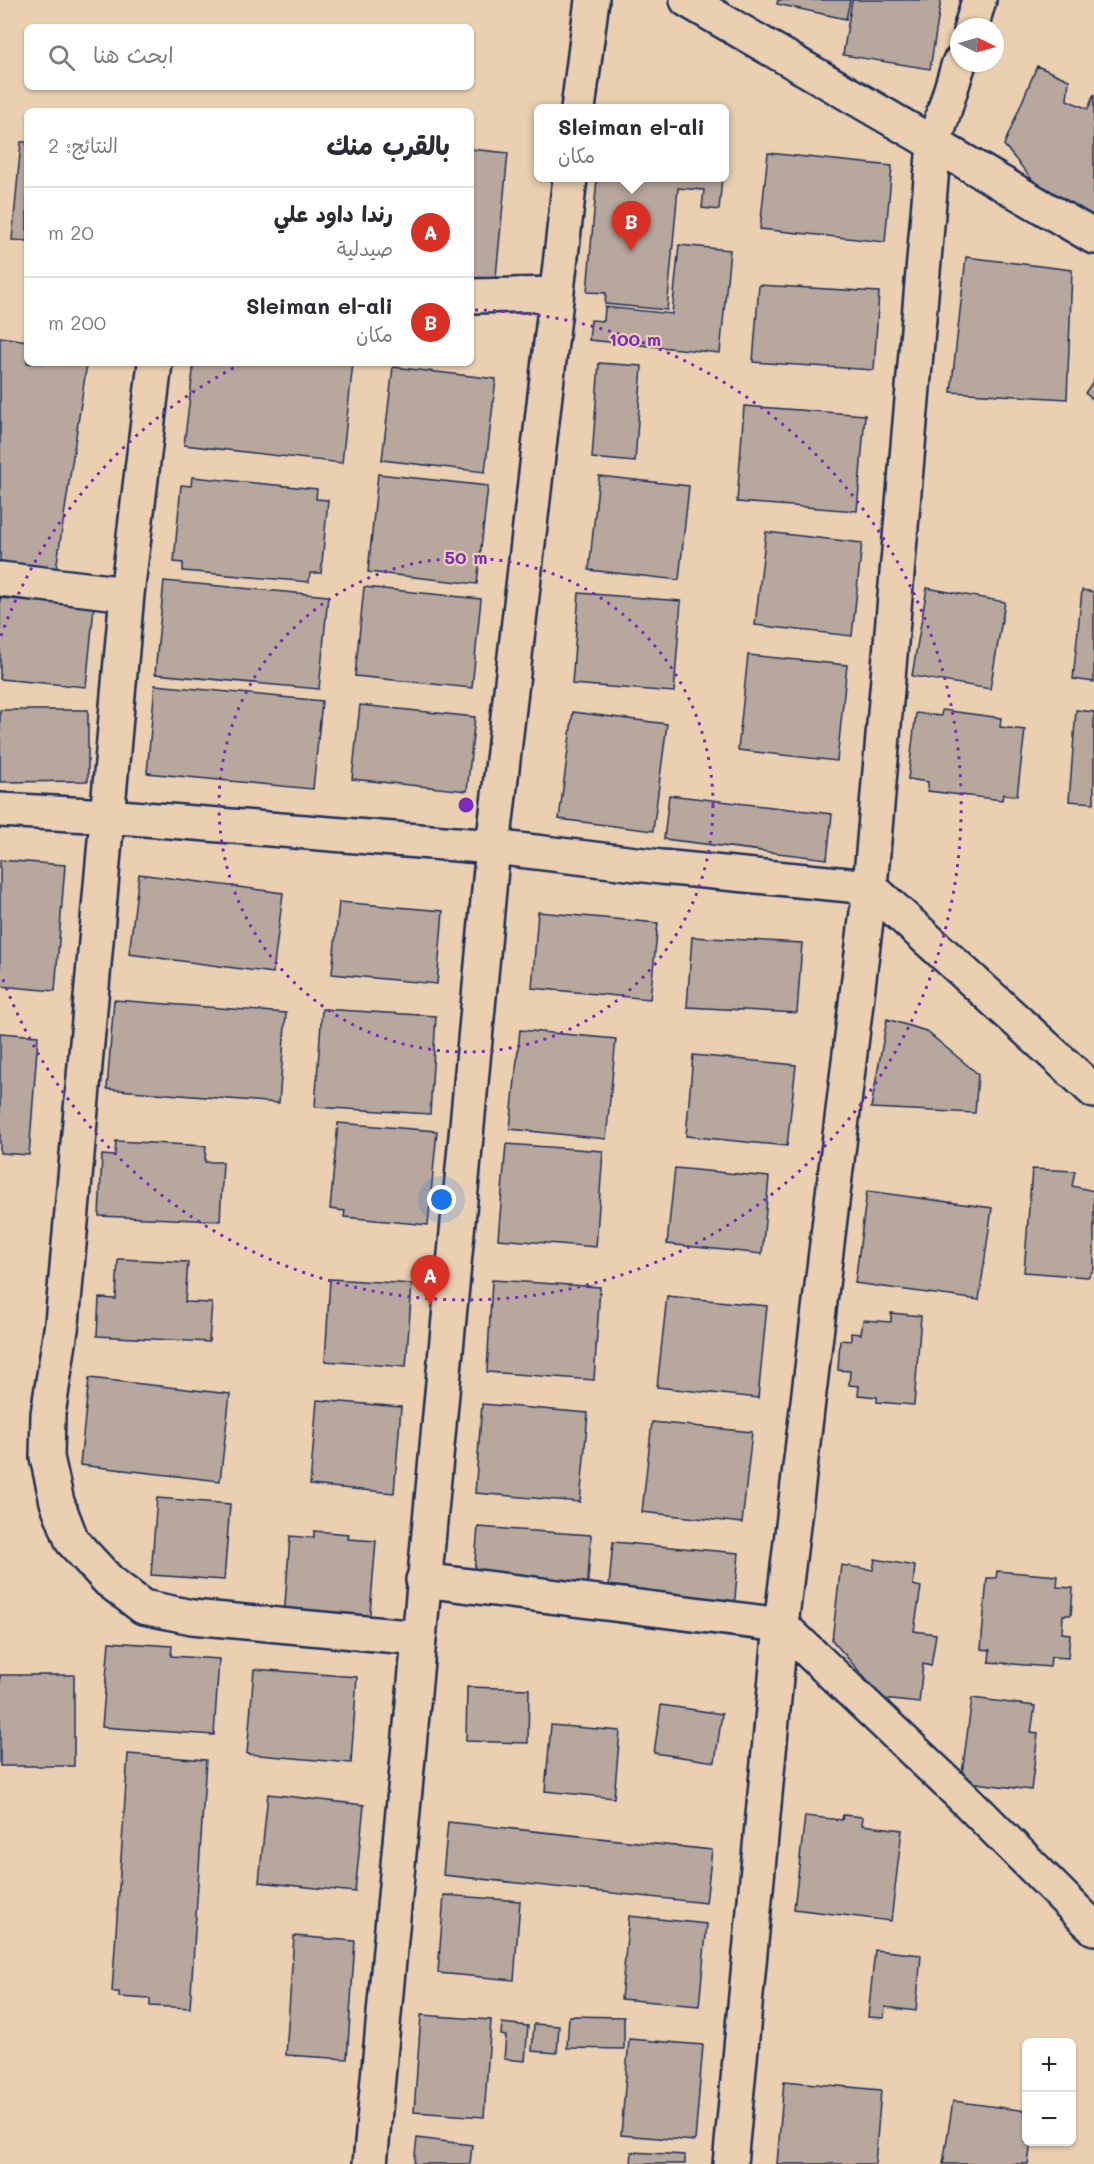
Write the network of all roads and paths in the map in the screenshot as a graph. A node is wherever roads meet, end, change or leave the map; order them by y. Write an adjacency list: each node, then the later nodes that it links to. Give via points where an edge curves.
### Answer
1 (592, 0): 6 (street)
2 (687, 0): 7 (street)
3 (979, 0): 4 (street)
4 (974, 18)
5 (956, 72): 7 (street)
6 (579, 104)
7 (934, 144): 9 (street); 18 (street)
8 (569, 182): 10 (street)
9 (1094, 237)
10 (555, 294): 11 (street); 17 (street)
11 (474, 296)
12 (155, 366): 14 (street)
13 (0, 579): 14 (street)
14 (127, 594): 16 (street)
15 (0, 810): 16 (street)
16 (107, 816): 17 (street); 22 (street, via 62,1323 48,1414 47,1457 57,1502 72,1541 109,1581 143,1607 192,1617)
17 (493, 847): 18 (street); 20 (street)
18 (870, 886): 19 (street); 21 (street)
19 (1094, 1091)
20 (423, 1580): 21 (street); 22 (street)
21 (781, 1625): 23 (street); 25 (street)
22 (419, 1638): 24 (street)
23 (1094, 1928)
24 (370, 2164)
25 (730, 2164)

